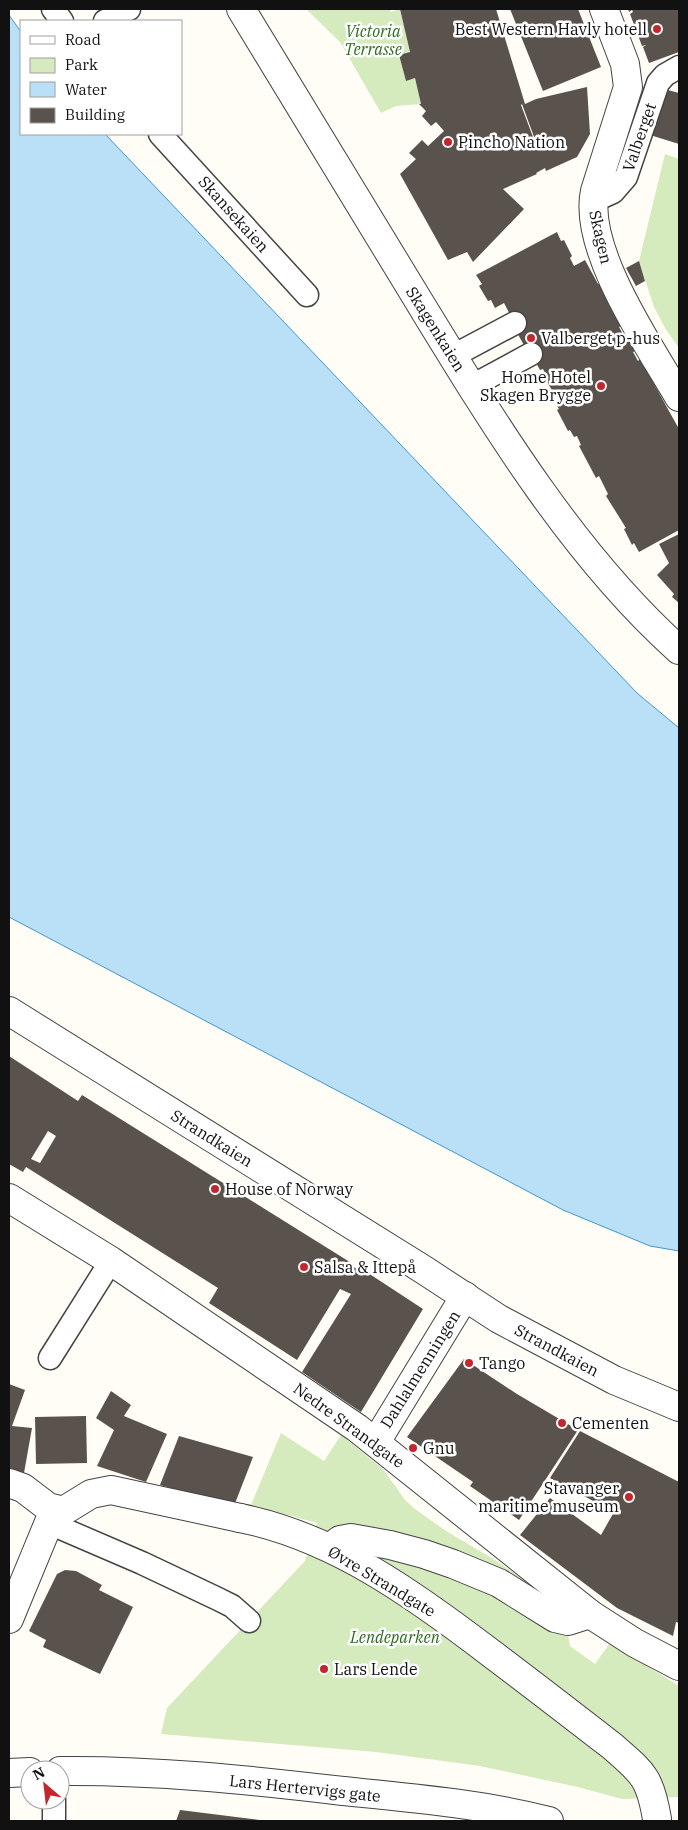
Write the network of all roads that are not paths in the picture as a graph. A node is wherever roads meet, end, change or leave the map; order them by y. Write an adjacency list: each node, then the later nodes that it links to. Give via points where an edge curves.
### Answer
1 (53, 9): 5 (lane)
2 (129, 9): 6 (lane)
3 (241, 9): 13 (street, Skagenkaien)
4 (604, 9): 9 (street, Skagen, via 626,64 628,87)
5 (61, 20)
6 (107, 20)
7 (679, 67): 9 (lane, Valberget, via 658,83 622,182 608,195)
8 (161, 135): 10 (lane, Skansekaien)
9 (593, 201): 15 (street, Skagen, via 594,218 618,291)
10 (307, 295)
11 (515, 323): 13 (lane)
12 (532, 354): 14 (lane)
13 (453, 356): 14 (street, Skagenkaien)
14 (472, 386): 16 (street, Skagenkaien, via 578,540 650,624)
15 (679, 397)
16 (679, 650)
17 (9, 1011): 20 (street, Strandkaien)
18 (9, 1198): 19 (street, Nedre Strandgate)
19 (111, 1261): 21 (lane); 23 (street, Nedre Strandgate)
20 (465, 1296): 22 (street, Strandkaien, via 499,1319 606,1376); 23 (street, Dahlalmenningen)
21 (50, 1358)
22 (679, 1407)
23 (376, 1442): 27 (street, Nedre Strandgate)
24 (9, 1483): 25 (street, via 23,1488)
25 (52, 1516): 26 (street, Øvre Strandgate, via 83,1498 111,1490 240,1518); 28 (street); 29 (lane, via 225,1602)
26 (330, 1548): 27 (street, via 340,1540 351,1538 390,1545 453,1564 499,1583 555,1618 568,1621); 32 (street, Øvre Strandgate, via 398,1587 450,1623 612,1746 648,1781)
27 (590, 1614): 30 (street, Nedre Strandgate)
28 (9, 1619)
29 (249, 1621)
30 (679, 1666)
31 (70, 1771): 33 (street, Lars Hertervigs gate, via 131,1772 308,1787 490,1809)
32 (657, 1819)
33 (549, 1821)

